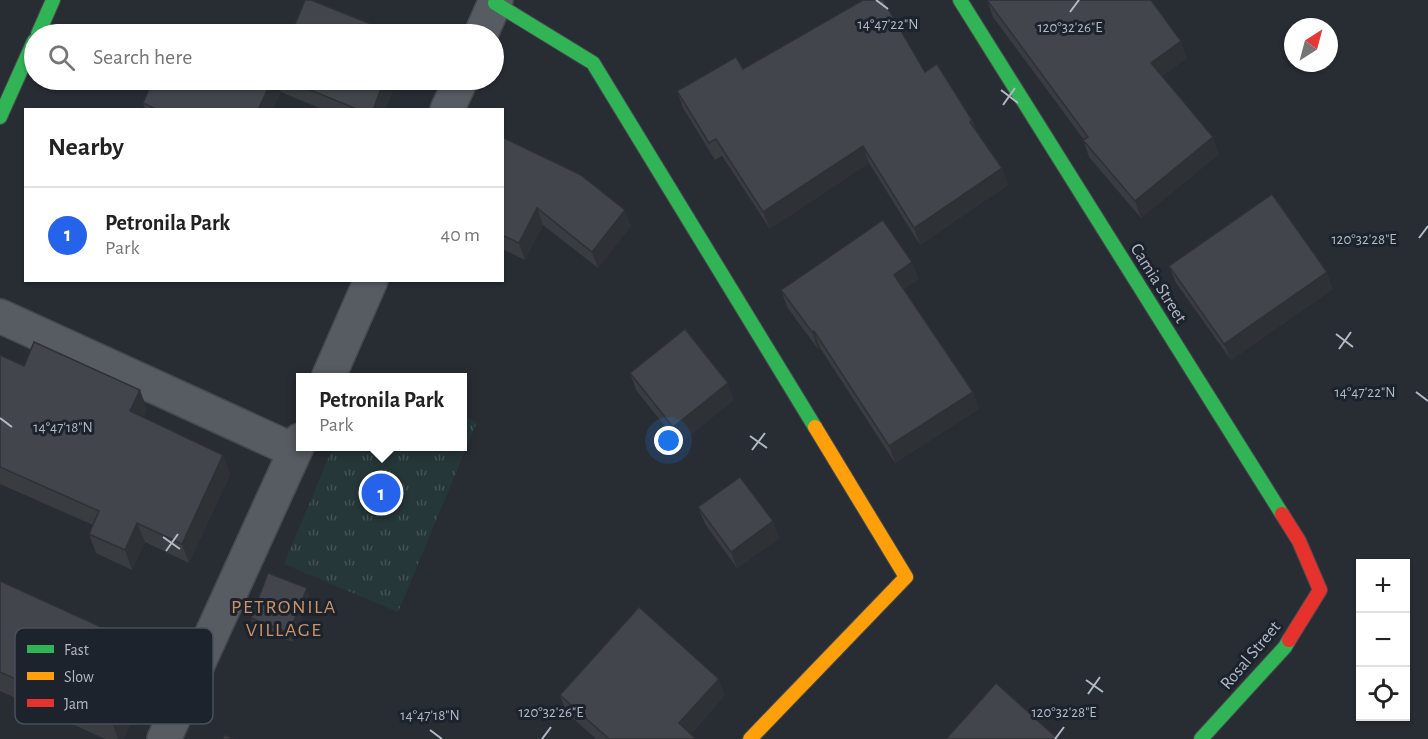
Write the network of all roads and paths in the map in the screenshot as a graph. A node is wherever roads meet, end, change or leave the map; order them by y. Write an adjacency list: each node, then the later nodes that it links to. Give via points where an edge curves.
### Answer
1 (53, 0): 4 (street)
2 (960, 0): 15 (street, Camia Street, via 1299,541)
3 (495, 2): 5 (street); 19 (street, via 593,63 906,577)
4 (42, 24)
5 (485, 24)
6 (24, 63): 9 (street)
7 (456, 90): 8 (street)
8 (448, 108)
9 (0, 117)
10 (370, 282): 12 (street)
11 (0, 316): 13 (street)
12 (330, 373)
13 (296, 444)
14 (296, 449): 16 (street)
15 (1320, 590): 20 (street, Rosal Street, via 1286,647)
16 (213, 631)
17 (171, 724): 18 (street)
18 (164, 739)
19 (750, 739)
20 (1201, 739)

